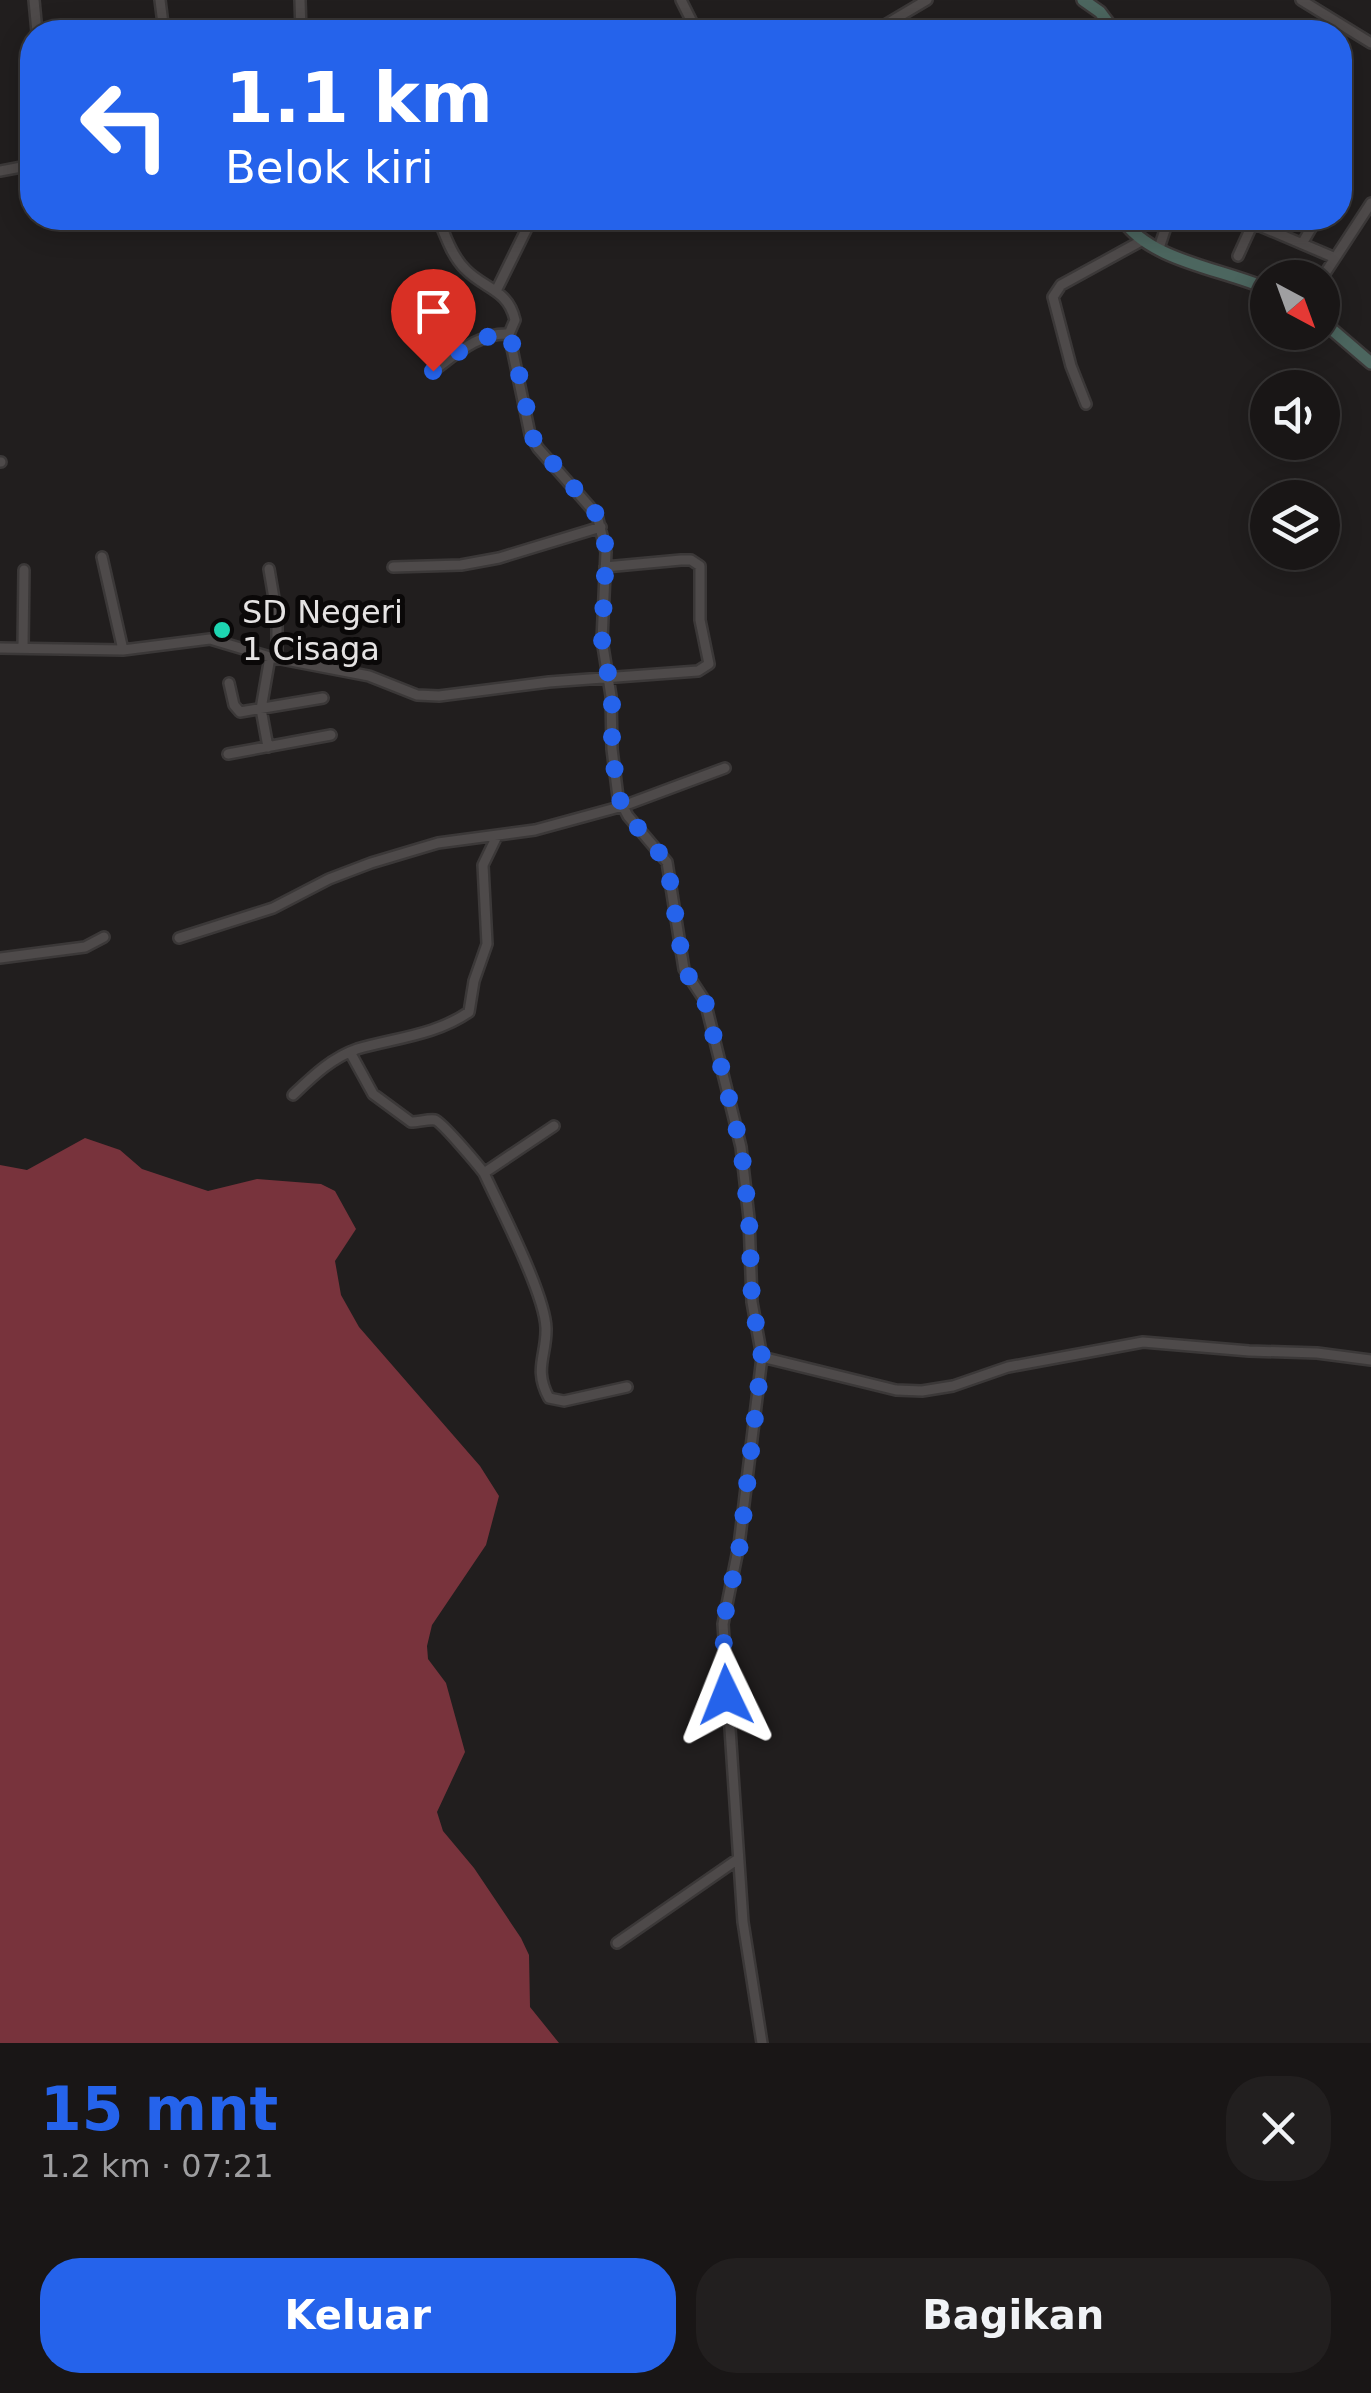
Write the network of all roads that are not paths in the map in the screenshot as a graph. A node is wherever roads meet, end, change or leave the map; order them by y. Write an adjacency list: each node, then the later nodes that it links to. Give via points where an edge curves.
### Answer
1 (927, 0): 4 (street)
2 (1083, 0): 5 (main road)
3 (1300, 0): 6 (street)
4 (893, 20)
5 (1106, 20)
6 (1333, 20)
7 (1371, 203): 19 (street)
8 (443, 230): 21 (street, via 458,262)
9 (526, 230): 21 (street)
10 (1131, 230): 15 (main road)
11 (1165, 230): 17 (street)
12 (1250, 230): 18 (street)
13 (1276, 230): 16 (street)
14 (1310, 230): 16 (street)
15 (1143, 240): 17 (main road); 26 (street, via 1061,285 1054,297)
16 (1302, 242): 19 (street)
17 (1160, 248): 20 (main road)
18 (1238, 256)
19 (1333, 258)
20 (1250, 281)
21 (497, 289): 22 (street, via 513,310)
22 (510, 334): 25 (street, via 472,343); 27 (street, via 534,441)
23 (1340, 336): 24 (main road)
24 (1371, 363)
25 (433, 371)
26 (1086, 404)
27 (601, 527): 29 (street, via 499,558); 30 (street)
28 (102, 557): 35 (street)
29 (393, 567)
30 (605, 567): 37 (street, via 602,640); 37 (street, via 695,562 702,572 701,628 710,660 698,671)
31 (269, 569): 36 (street, via 277,616)
32 (24, 570): 33 (street)
33 (23, 647): 34 (street); 35 (street)
34 (0, 648)
35 (123, 650): 36 (street, via 210,639)
36 (273, 658): 37 (street, via 369,676 417,695); 40 (street)
37 (609, 678): 45 (street, via 614,774)
38 (229, 683): 40 (street, via 238,711)
39 (324, 698): 40 (street)
40 (261, 709): 42 (street)
41 (331, 736): 42 (street)
42 (268, 747): 43 (street)
43 (228, 754)
44 (725, 768): 45 (street)
45 (623, 806): 46 (street); 54 (street, via 667,862 684,969 705,1001 741,1147)
46 (497, 836): 48 (street, via 438,843 372,863 274,908); 50 (street, via 484,865 488,944 469,1012 441,1028)
47 (104, 936): 49 (street, via 85,947)
48 (179, 938)
49 (0, 958)
50 (350, 1052): 51 (street); 53 (street, via 373,1094 411,1122 443,1123)
51 (293, 1095)
52 (554, 1126): 53 (street)
53 (484, 1173): 56 (street, via 536,1291 546,1328 540,1360 549,1398 564,1401)
54 (762, 1357): 55 (street, via 922,1391 1143,1342); 57 (street, via 740,1545 723,1624)
55 (1371, 1360)
56 (627, 1387)
57 (738, 1860): 58 (street); 59 (street)
58 (617, 1944)
59 (762, 2043)

